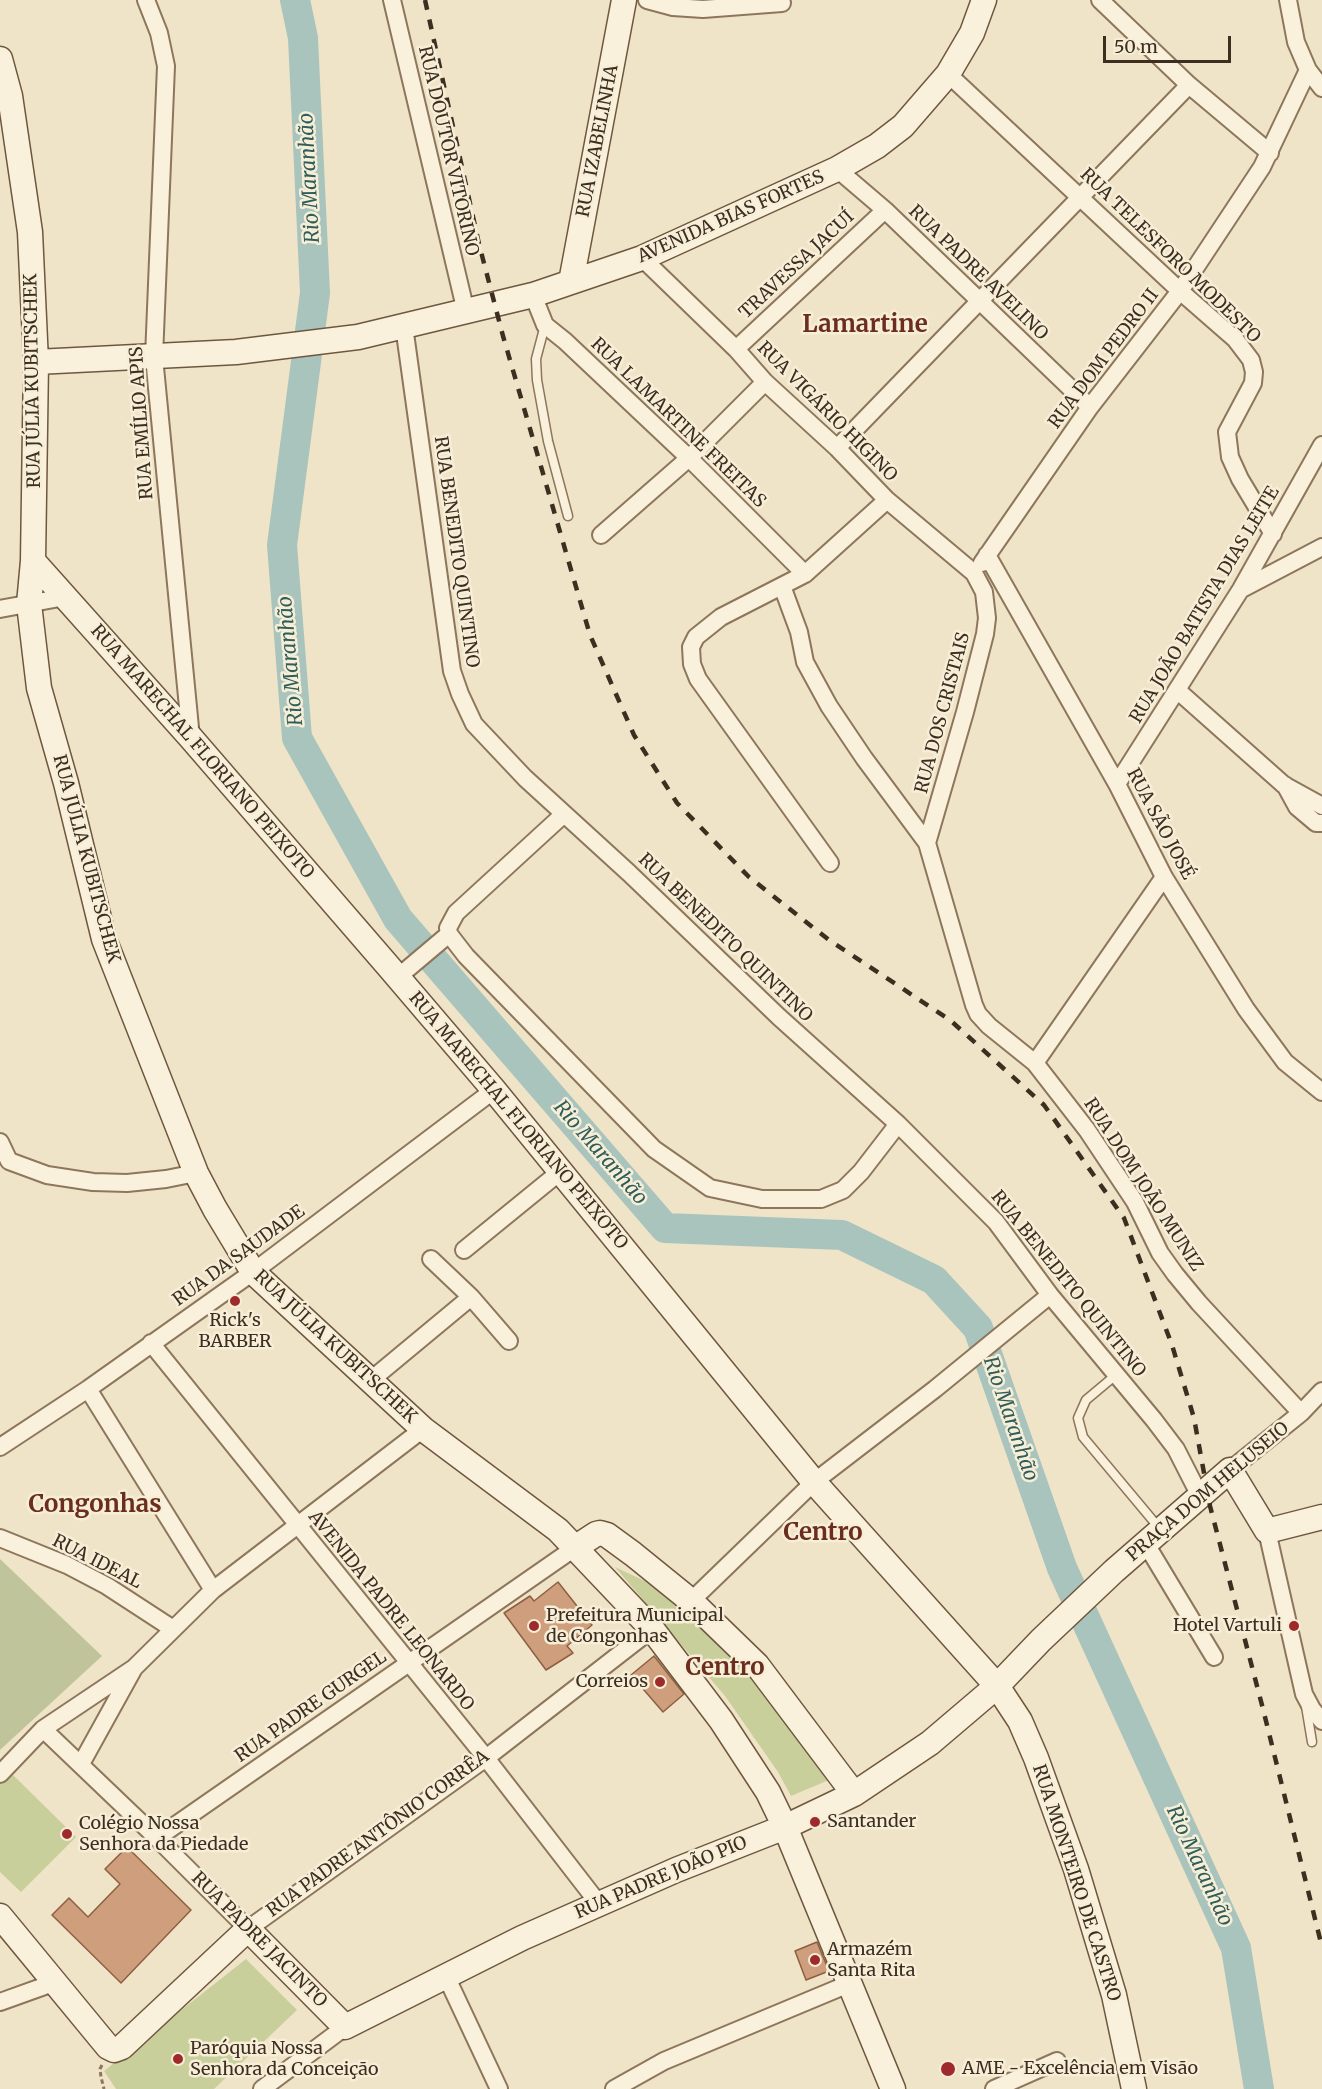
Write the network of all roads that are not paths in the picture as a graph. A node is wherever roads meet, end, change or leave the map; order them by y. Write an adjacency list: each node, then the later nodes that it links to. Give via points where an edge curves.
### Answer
1 (146, 0): 27 (street, RUA EMÍLIO APIS, via 159,33 165,66)
2 (392, 0): 23 (street, RUA DOUTOR VITORINO)
3 (624, 0): 19 (main road, RUA IZABELINHA)
4 (647, 0): 8 (street, via 703,9)
5 (984, 0): 11 (main road, AVENIDA BIAS FORTES, via 972,33)
6 (1100, 0): 12 (street)
7 (1288, 0): 10 (street, via 1296,42)
8 (782, 3)
9 (0, 59): 28 (main road, RUA JÚLIA KUBITSCHEK, via 10,96 30,232)
10 (1308, 70): 13 (street); 14 (street, RUA DOM PEDRO II)
11 (948, 74): 15 (main road, AVENIDA BIAS FORTES, via 903,126); 16 (street, RUA TELESFORO MODESTO)
12 (1190, 86): 14 (street); 16 (street)
13 (1322, 88)
14 (1269, 153): 20 (street, RUA DOM PEDRO II)
15 (837, 169): 17 (street, RUA PADRE AVELINO); 18 (main road, AVENIDA BIAS FORTES)
16 (1081, 197): 20 (street, RUA TELESFORO MODESTO); 22 (street)
17 (885, 210): 22 (street, RUA PADRE AVELINO); 26 (street, TRAVESSA JACUÍ)
18 (642, 258): 19 (main road, AVENIDA BIAS FORTES); 26 (street, RUA VIGÁRIO HIGINO)
19 (571, 282): 21 (main road, AVENIDA BIAS FORTES)
20 (1180, 291): 30 (street, RUA DOM PEDRO II); 36 (street, RUA TELESFORO MODESTO, via 1235,339 1251,360 1253,383 1227,432 1230,457)
21 (533, 295): 23 (main road, AVENIDA BIAS FORTES); 24 (street, RUA LAMARTINE FREITAS)
22 (980, 303): 30 (street, RUA PADRE AVELINO); 32 (street)
23 (466, 312): 25 (main road, AVENIDA BIAS FORTES)
24 (545, 325): 33 (street, RUA LAMARTINE FREITAS); 35 (lane, via 536,359 537,380)
25 (404, 326): 27 (main road, AVENIDA BIAS FORTES, via 358,337 237,352); 54 (street, RUA BENEDITO QUINTINO, via 452,670 474,724)
26 (735, 349): 29 (street, RUA VIGÁRIO HIGINO)
27 (154, 357): 28 (main road, AVENIDA BIAS FORTES); 50 (street, RUA EMÍLIO APIS)
28 (36, 362): 40 (main road, RUA JÚLIA KUBITSCHEK)
29 (765, 382): 32 (street, RUA VIGÁRIO HIGINO); 33 (street)
30 (1090, 407): 39 (street, RUA DOM PEDRO II)
31 (1322, 445): 36 (street, RUA JOÃO BATISTA DIAS LEITE)
32 (837, 448): 34 (street, RUA VIGÁRIO HIGINO)
33 (688, 458): 37 (street); 42 (street, RUA LAMARTINE FREITAS)
34 (887, 500): 41 (street, RUA VIGÁRIO HIGINO); 42 (street)
35 (568, 516)
36 (1273, 534): 44 (street, RUA JOÃO BATISTA DIAS LEITE)
37 (601, 535)
38 (1322, 547): 44 (street)
39 (987, 555): 41 (street, RUA DOM PEDRO II); 51 (street, RUA SÃO JOSÉ)
40 (33, 561): 46 (main road, RUA MARECHAL FLORIANO PEIXOTO); 47 (main road, RUA JÚLIA KUBITSCHEK)
41 (974, 573): 45 (street, RUA VIGÁRIO HIGINO)
42 (805, 574): 43 (street)
43 (782, 586): 56 (street, RUA DOM JOÃO MUNIZ, via 805,662 829,706); 57 (street, via 721,617 696,637 690,655 698,679)
44 (1241, 590): 49 (street, RUA JOÃO BATISTA DIAS LEITE)
45 (984, 592): 56 (street, RUA DOS CRISTAIS, via 985,634)
46 (65, 597): 47 (street); 50 (main road, RUA MARECHAL FLORIANO PEIXOTO)
47 (29, 604): 48 (street); 68 (main road, RUA JÚLIA KUBITSCHEK, via 39,688 105,939)
48 (0, 609)
49 (1177, 690): 51 (street, RUA JOÃO BATISTA DIAS LEITE); 52 (street)
50 (191, 738): 60 (main road, RUA MARECHAL FLORIANO PEIXOTO)
51 (1117, 784): 58 (street, RUA SÃO JOSÉ)
52 (1284, 785): 53 (street); 55 (street, via 1297,807 1316,823)
53 (1322, 806)
54 (564, 814): 59 (street, via 456,913); 64 (street, RUA BENEDITO QUINTINO)
55 (1322, 823)
56 (927, 843): 61 (street, RUA DOM JOÃO MUNIZ, via 978,1014)
57 (830, 863)
58 (1164, 877): 61 (street); 63 (street, RUA SÃO JOSÉ, via 1252,1018 1285,1062)
59 (449, 934): 60 (street); 64 (street, via 654,1149 710,1188 762,1199 821,1199 843,1190)
60 (404, 971): 62 (main road, RUA MARECHAL FLORIANO PEIXOTO)
61 (1035, 1063): 80 (street, RUA DOM JOÃO MUNIZ, via 1135,1202 1175,1274)
62 (495, 1090): 67 (main road, RUA MARECHAL FLORIANO PEIXOTO); 71 (street, RUA DA SAUDADE)
63 (1322, 1092)
64 (898, 1124): 72 (street, RUA BENEDITO QUINTINO, via 996,1222)
65 (0, 1142): 66 (street)
66 (5, 1165): 68 (street, via 93,1182 127,1183)
67 (561, 1171): 69 (street); 84 (main road, RUA MARECHAL FLORIANO PEIXOTO)
68 (196, 1173): 71 (main road, RUA JÚLIA KUBITSCHEK)
69 (464, 1250)
70 (431, 1259): 73 (street)
71 (253, 1272): 75 (street, RUA DA SAUDADE); 77 (main road, RUA JÚLIA KUBITSCHEK)
72 (1050, 1295): 76 (street, RUA BENEDITO QUINTINO); 84 (street)
73 (471, 1297): 74 (street); 77 (street)
74 (509, 1341)
75 (151, 1343): 78 (street, RUA DA SAUDADE); 87 (street, AVENIDA PADRE LEONARDO)
76 (1117, 1374): 85 (street, RUA BENEDITO QUINTINO, via 1176,1449); 89 (lane, via 1086,1400 1078,1418 1083,1437)
77 (371, 1380): 81 (main road, RUA JÚLIA KUBITSCHEK)
78 (88, 1389): 82 (street, RUA DA SAUDADE); 92 (street)
79 (1322, 1391): 80 (street, PRAÇA DOM HELUSEIO)
80 (1302, 1413): 83 (street, PRAÇA DOM HELUSEIO)
81 (423, 1429): 87 (street); 91 (main road, RUA JÚLIA KUBITSCHEK)
82 (0, 1447)
83 (1230, 1470): 85 (main road, PRAÇA DOM HELUSEIO); 88 (main road)
84 (814, 1482): 93 (street); 100 (main road, RUA MARECHAL FLORIANO PEIXOTO)
85 (1200, 1496): 89 (main road, PRAÇA DOM HELUSEIO)
86 (1322, 1517): 88 (main road)
87 (297, 1526): 92 (street); 98 (street, AVENIDA PADRE LEONARDO)
88 (1267, 1532): 101 (street)
89 (1154, 1537): 96 (main road, PRAÇA DOM HELUSEIO); 97 (street)
90 (0, 1538): 94 (street, RUA IDEAL, via 107,1586)
91 (576, 1547): 93 (main road, via 596,1534 607,1536); 95 (main road, RUA JÚLIA KUBITSCHEK); 98 (street, RUA PADRE GURGEL)
92 (213, 1590): 94 (street)
93 (691, 1601): 108 (main road, via 757,1665)
94 (173, 1629): 99 (street)
95 (652, 1629): 105 (street, RUA PADRE ANTÔNIO CORRÊA); 109 (main road, RUA JÚLIA KUBITSCHEK, via 722,1720 768,1792)
96 (1041, 1640): 100 (main road, RUA PADRE JOÃO PIO)
97 (1214, 1657)
98 (407, 1663): 105 (street, AVENIDA PADRE LEONARDO); 110 (street, RUA PADRE GURGEL)
99 (134, 1668): 103 (street); 106 (street)
100 (997, 1686): 108 (main road, RUA PADRE JOÃO PIO, via 930,1743); 125 (main road, RUA MONTEIRO DE CASTRO, via 1020,1720 1076,1869 1114,1995)
101 (1304, 1694): 102 (street); 104 (lane)
102 (1322, 1721)
103 (43, 1729): 106 (street, RUA PADRE JACINTO); 107 (street)
104 (1312, 1742)
105 (486, 1758): 111 (street, AVENIDA PADRE LEONARDO); 113 (street, RUA PADRE ANTÔNIO CORRÊA)
106 (81, 1764): 110 (street, RUA PADRE JACINTO)
107 (0, 1774)
108 (854, 1794): 109 (main road, RUA PADRE JOÃO PIO)
109 (785, 1827): 111 (main road, RUA PADRE JOÃO PIO); 116 (main road, RUA JÚLIA KUBITSCHEK)
110 (157, 1838): 113 (street, RUA PADRE JACINTO)
111 (599, 1904): 114 (main road, RUA PADRE JOÃO PIO)
112 (0, 1916): 115 (main road)
113 (248, 1929): 115 (main road, RUA PADRE ANTÔNIO CORRÊA, via 122,2047 114,2050); 118 (main road, RUA PADRE JACINTO)
114 (446, 1976): 118 (main road, RUA PADRE JOÃO PIO); 121 (street)
115 (53, 1983): 117 (street)
116 (850, 1983): 122 (street, via 664,2061); 123 (main road, RUA JÚLIA KUBITSCHEK)
117 (0, 2002)
118 (345, 2027): 120 (street, RUA PADRE JOÃO PIO)
119 (1057, 2061): 124 (street)
120 (262, 2089)
121 (499, 2089)
122 (614, 2089)
123 (893, 2089)
124 (994, 2089)
125 (1134, 2089)

